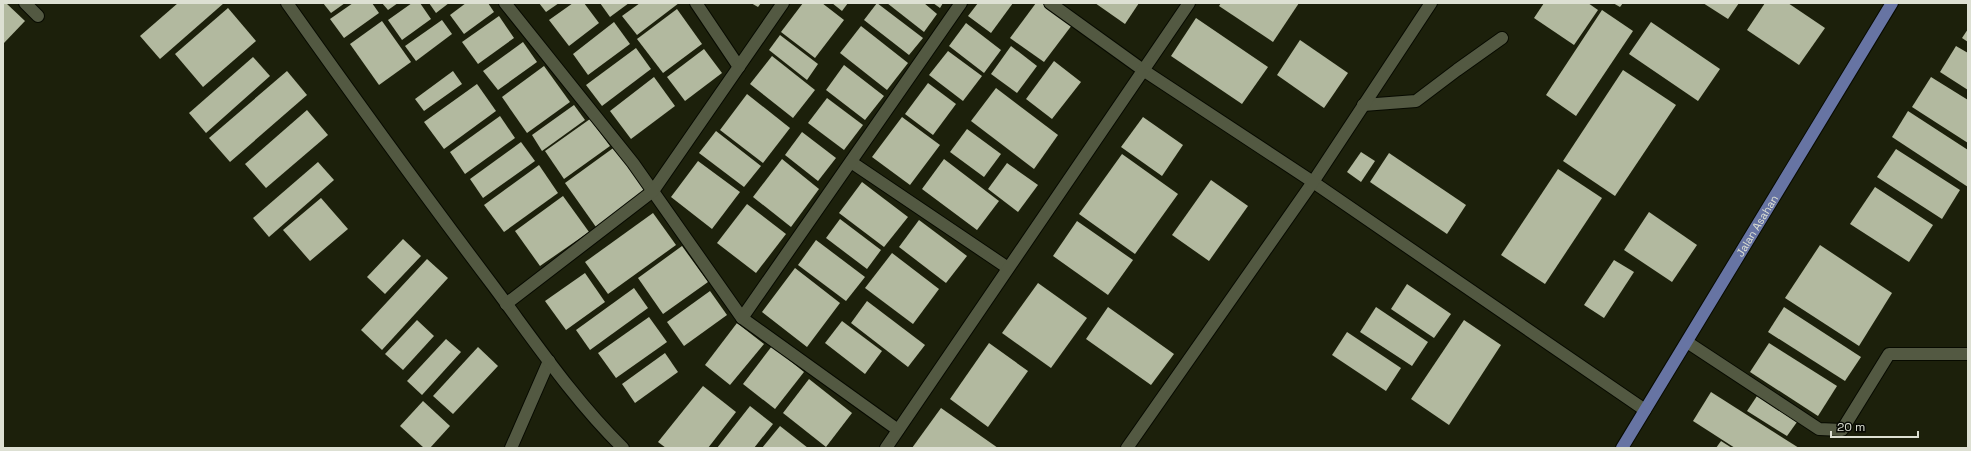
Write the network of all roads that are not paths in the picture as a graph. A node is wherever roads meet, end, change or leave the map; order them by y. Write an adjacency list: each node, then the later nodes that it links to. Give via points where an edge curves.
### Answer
1 (25, 3): 11 (street)
2 (287, 3): 20 (street, via 404,168)
3 (505, 3): 18 (street)
4 (696, 3): 13 (street)
5 (783, 3): 13 (street)
6 (961, 3): 16 (street)
7 (1050, 3): 14 (street)
8 (1188, 3): 14 (street)
9 (1430, 3): 15 (street)
10 (1892, 3): 22 (main road, Jalan Asahan)
11 (38, 16)
12 (1502, 38): 15 (street, via 1416,101)
13 (739, 67): 18 (street)
14 (1143, 70): 17 (street); 19 (street)
15 (1363, 105): 17 (street)
16 (851, 162): 19 (street); 21 (street)
17 (1313, 182): 25 (street); 30 (street)
18 (653, 191): 20 (street); 21 (street)
19 (1008, 268): 26 (street)
20 (506, 304): 24 (street)
21 (742, 318): 26 (street)
22 (1687, 342): 23 (street, via 1819,429 1842,430 1889,354); 25 (main road, Jalan Asahan)
23 (1968, 354)
24 (549, 361): 27 (street); 28 (street, via 602,428)
25 (1645, 410): 31 (main road, Jalan Asahan)
26 (898, 430): 29 (street)
27 (511, 448)
28 (623, 448)
29 (886, 448)
30 (1127, 448)
31 (1622, 448)

